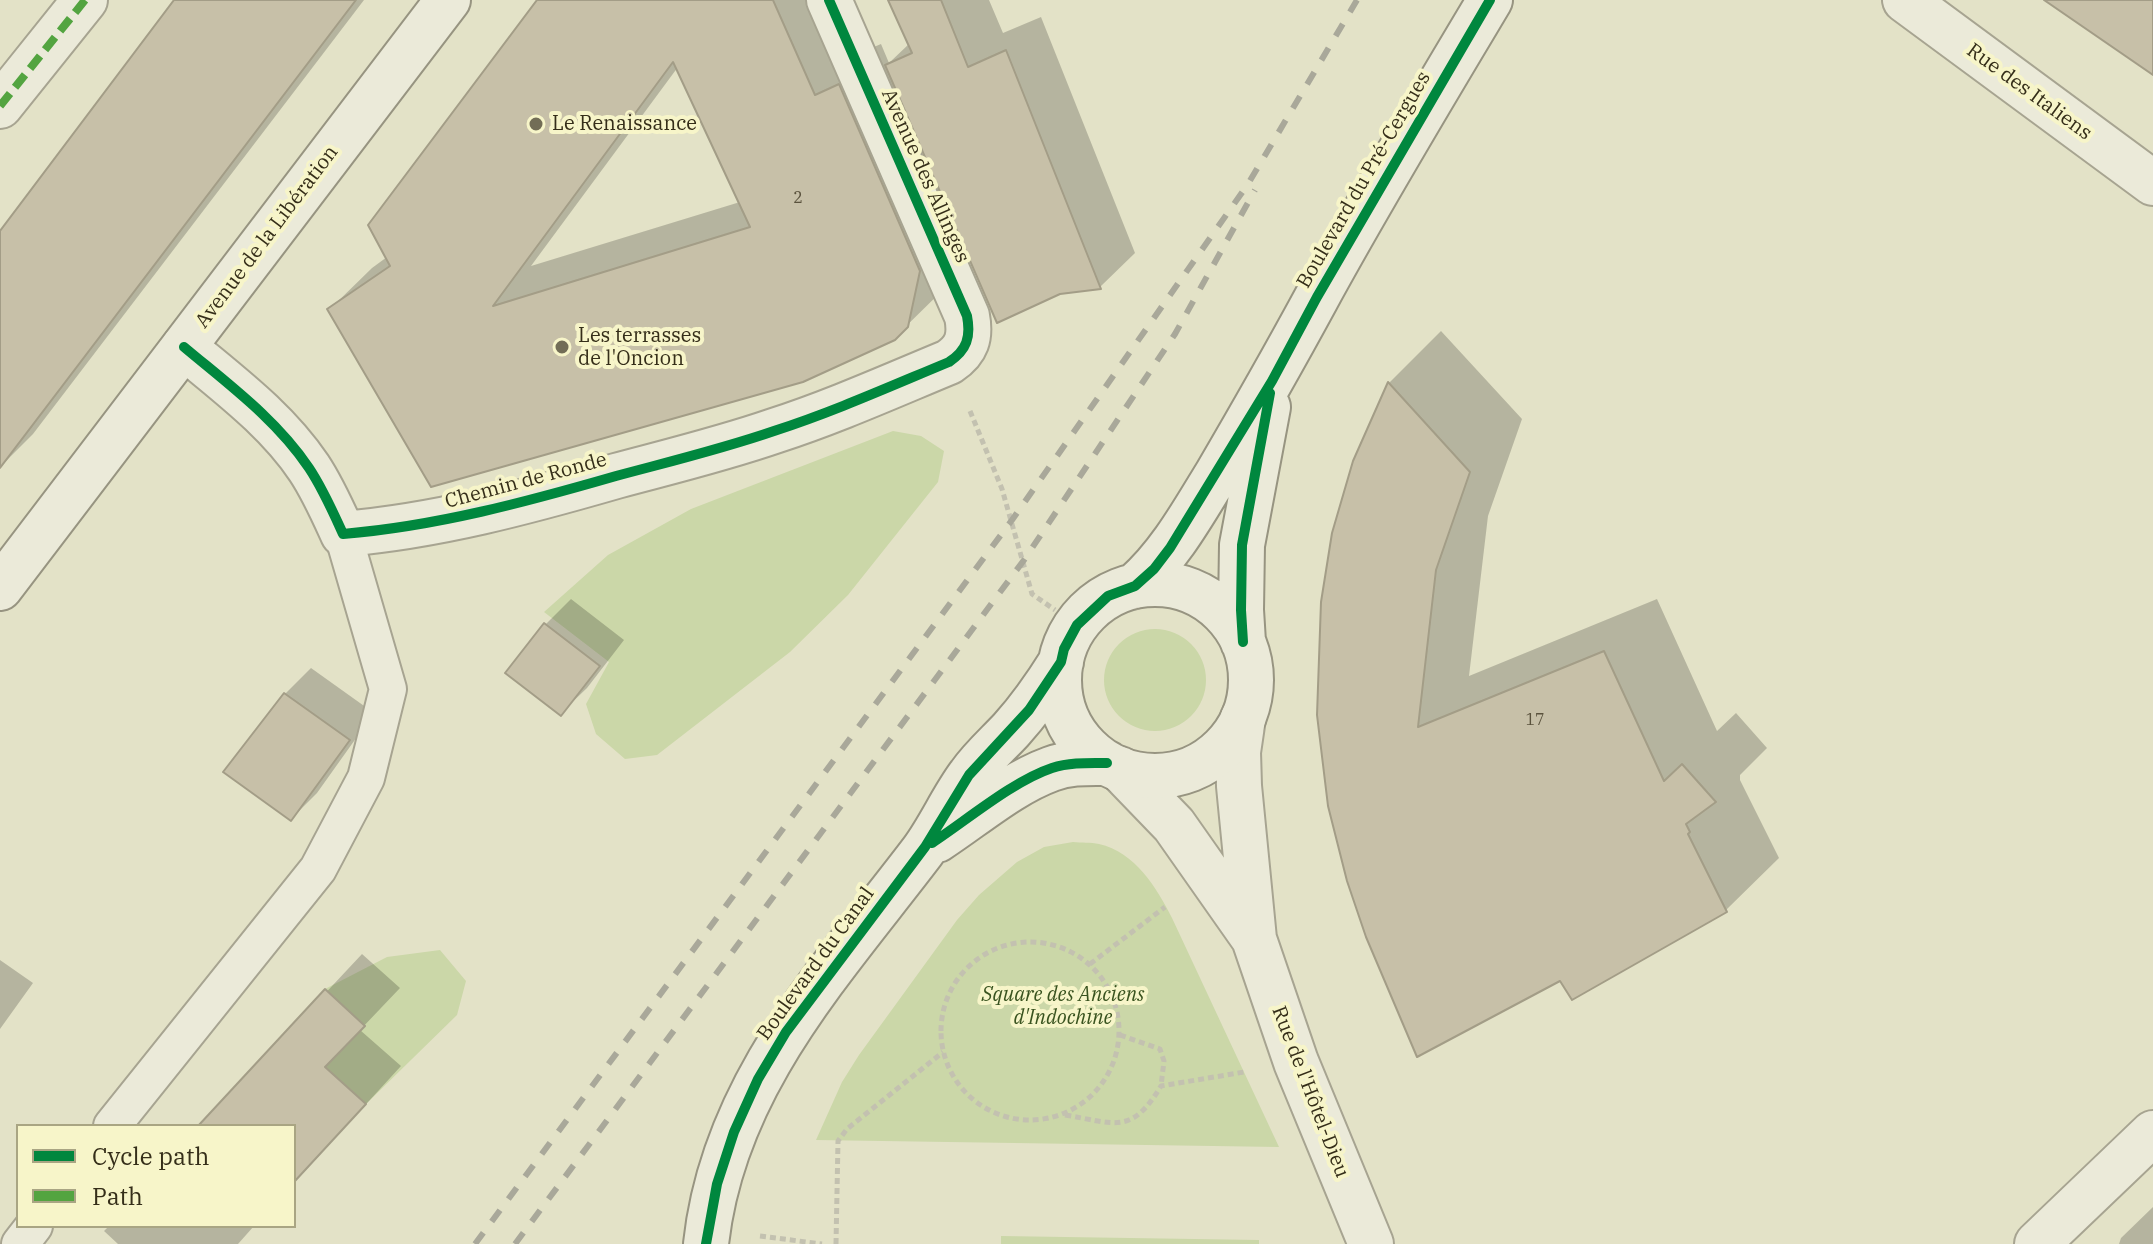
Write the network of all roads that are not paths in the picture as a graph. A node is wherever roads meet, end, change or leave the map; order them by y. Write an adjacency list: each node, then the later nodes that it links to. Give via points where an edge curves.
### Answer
1 (85, 0): 6 (street)
2 (448, 0): 8 (street, Avenue de la Libération)
3 (829, 0): 9 (street, Avenue des Allinges, via 967,316 967,343)
4 (1490, 0): 10 (street, Boulevard du Pré-Cergues)
5 (1905, 0): 7 (street, Rue des Italiens)
6 (0, 106)
7 (2153, 183)
8 (184, 347): 11 (street, via 291,444 323,491); 13 (street, Avenue de la Libération)
9 (949, 362): 11 (street, Chemin de Ronde, via 772,432 619,476 461,518)
10 (1272, 381): 12 (street, Boulevard du Pré-Cergues, via 1170,548); 14 (street, Boulevard du Pré-Cergues, via 1242,545)
11 (343, 534): 20 (lane, via 388,689 366,778 318,869)
12 (1135, 586): 14 (street, Rue de l'Hôtel-Dieu, via 1165,585 1193,592 1228,617); 15 (street, Rue de l'Hôtel-Dieu, via 1108,596)
13 (0, 588)
14 (1243, 642): 16 (street, Rue de l'Hôtel-Dieu, via 1251,673)
15 (1069, 643): 17 (street, Rue de l'Hôtel-Dieu, via 1060,692 1068,720 1085,745); 18 (street, Boulevard du Canal, via 1029,710 969,775)
16 (1243, 718): 17 (street, Rue de l'Hôtel-Dieu, via 1227,744 1191,768 1163,776); 19 (street, Rue de l'Hôtel-Dieu, via 1239,786)
17 (1114, 766): 18 (street, Boulevard du Canal, via 1080,763 1052,768 1018,784); 19 (street, Rue de l'Hôtel-Dieu, via 1174,825)
18 (925, 847): 24 (street, Boulevard du Canal, via 801,1012 758,1079 724,1161)
19 (1254, 939): 25 (street, Rue de l'Hôtel-Dieu, via 1296,1062)
20 (114, 1124)
21 (2153, 1133): 26 (street)
22 (32, 1228): 23 (lane)
23 (20, 1244)
24 (706, 1244)
25 (1371, 1244)
26 (2037, 1244)

